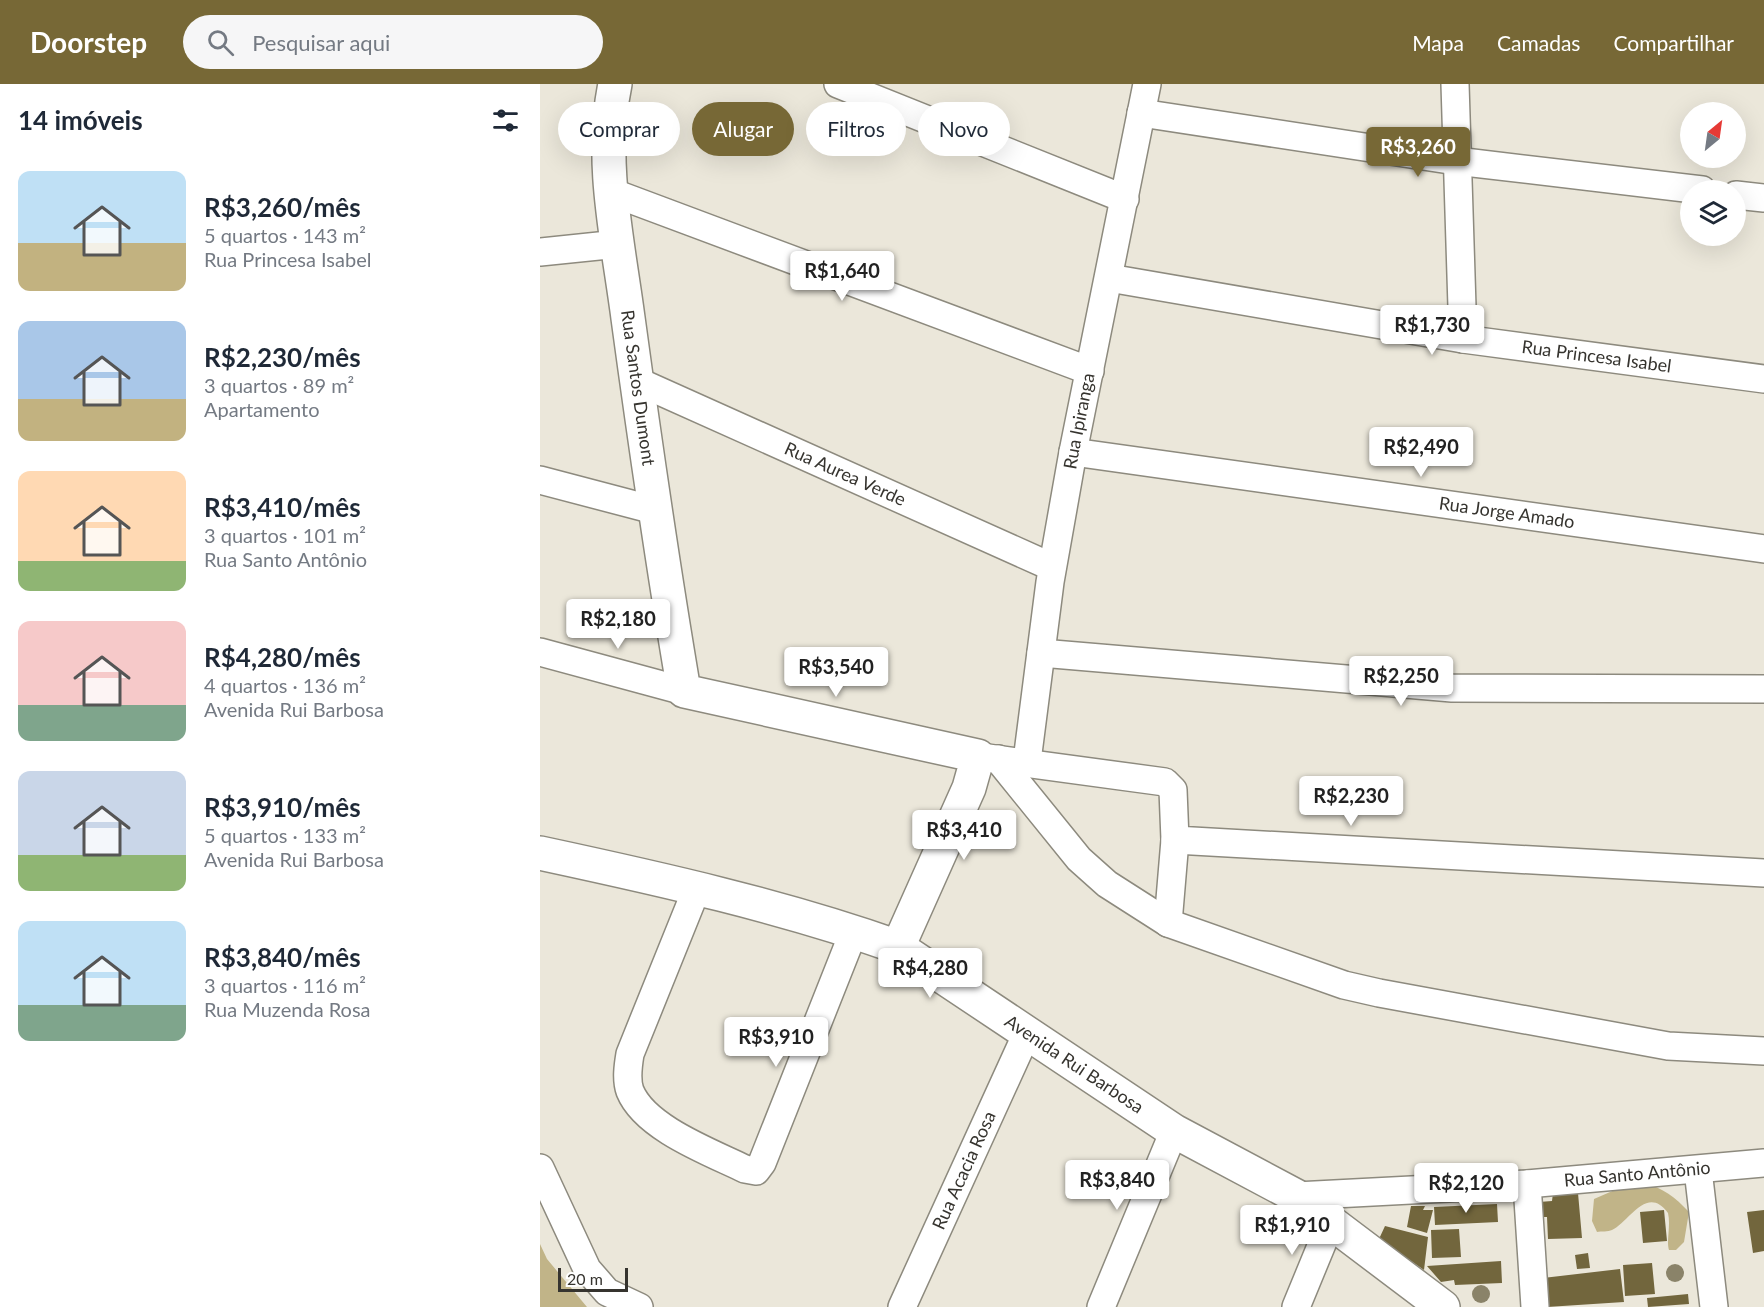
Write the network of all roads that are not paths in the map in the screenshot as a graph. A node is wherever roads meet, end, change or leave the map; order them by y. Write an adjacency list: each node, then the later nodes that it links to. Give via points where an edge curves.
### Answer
1 (615, 84): 8 (street, Rua Santos Dumont, via 608,130)
2 (838, 84): 11 (street)
3 (1147, 84): 5 (street, Rua Ipiranga)
4 (1455, 84): 6 (street)
5 (1141, 113): 6 (street); 11 (street, Rua Ipiranga)
6 (1456, 161): 7 (street); 15 (street)
7 (1680, 187)
8 (611, 192): 12 (street, Rua Santos Dumont); 16 (street)
9 (1746, 196): 10 (street)
10 (1764, 198)
11 (1125, 199): 14 (street, Rua Ipiranga)
12 (618, 244): 13 (street); 18 (street, Rua Santos Dumont)
13 (540, 252)
14 (1109, 278): 15 (street, Rua Princesa Isabel); 16 (street, Rua Ipiranga)
15 (1463, 339): 17 (street, Rua Princesa Isabel)
16 (1090, 370): 19 (street, Rua Ipiranga)
17 (1764, 379)
18 (637, 381): 21 (street, Rua Santos Dumont); 23 (street, Rua Aurea Verde)
19 (1073, 452): 22 (street, Rua Jorge Amado); 23 (street, Rua Ipiranga)
20 (540, 480): 21 (street)
21 (654, 510): 27 (street, Rua Santos Dumont)
22 (1764, 549)
23 (1052, 567): 25 (street, Rua Ipiranga)
24 (540, 652): 27 (street)
25 (1041, 653): 26 (street, via 1452,688); 29 (street, Rua Ipiranga)
26 (1764, 689)
27 (684, 690): 28 (street)
28 (988, 758): 29 (street); 34 (street, via 1079,859 1107,884); 36 (street, via 969,788)
29 (1027, 761): 30 (street, via 1165,782 1173,790)
30 (1175, 840): 32 (street); 34 (street)
31 (540, 852): 33 (street, Avenida Rui Barbosa)
32 (1764, 873)
33 (697, 888): 35 (street, Avenida Rui Barbosa); 35 (street, via 630,1054 628,1082 634,1097 668,1131 744,1169 756,1171 762,1163)
34 (1168, 923): 38 (street, via 1378,993 1668,1046)
35 (854, 931): 36 (street, Avenida Rui Barbosa)
36 (898, 947): 37 (street, Avenida Rui Barbosa)
37 (1027, 1033): 39 (street, Avenida Rui Barbosa); 47 (street, Rua Acacia Rosa)
38 (1764, 1051)
39 (1174, 1131): 44 (street, Avenida Rui Barbosa); 48 (street)
40 (1764, 1164): 42 (street, Rua Santo Antônio)
41 (540, 1168): 46 (street, via 588,1269 607,1292)
42 (1698, 1170): 43 (street, Rua Santo Antônio); 52 (street)
43 (1527, 1184): 44 (street, Rua Santo Antônio); 51 (street)
44 (1296, 1196): 45 (street, Avenida Rui Barbosa)
45 (1331, 1222): 49 (street); 50 (street, Avenida Rui Barbosa)
46 (639, 1307)
47 (902, 1307)
48 (1101, 1307)
49 (1296, 1307)
50 (1443, 1307)
51 (1535, 1307)
52 (1714, 1307)

